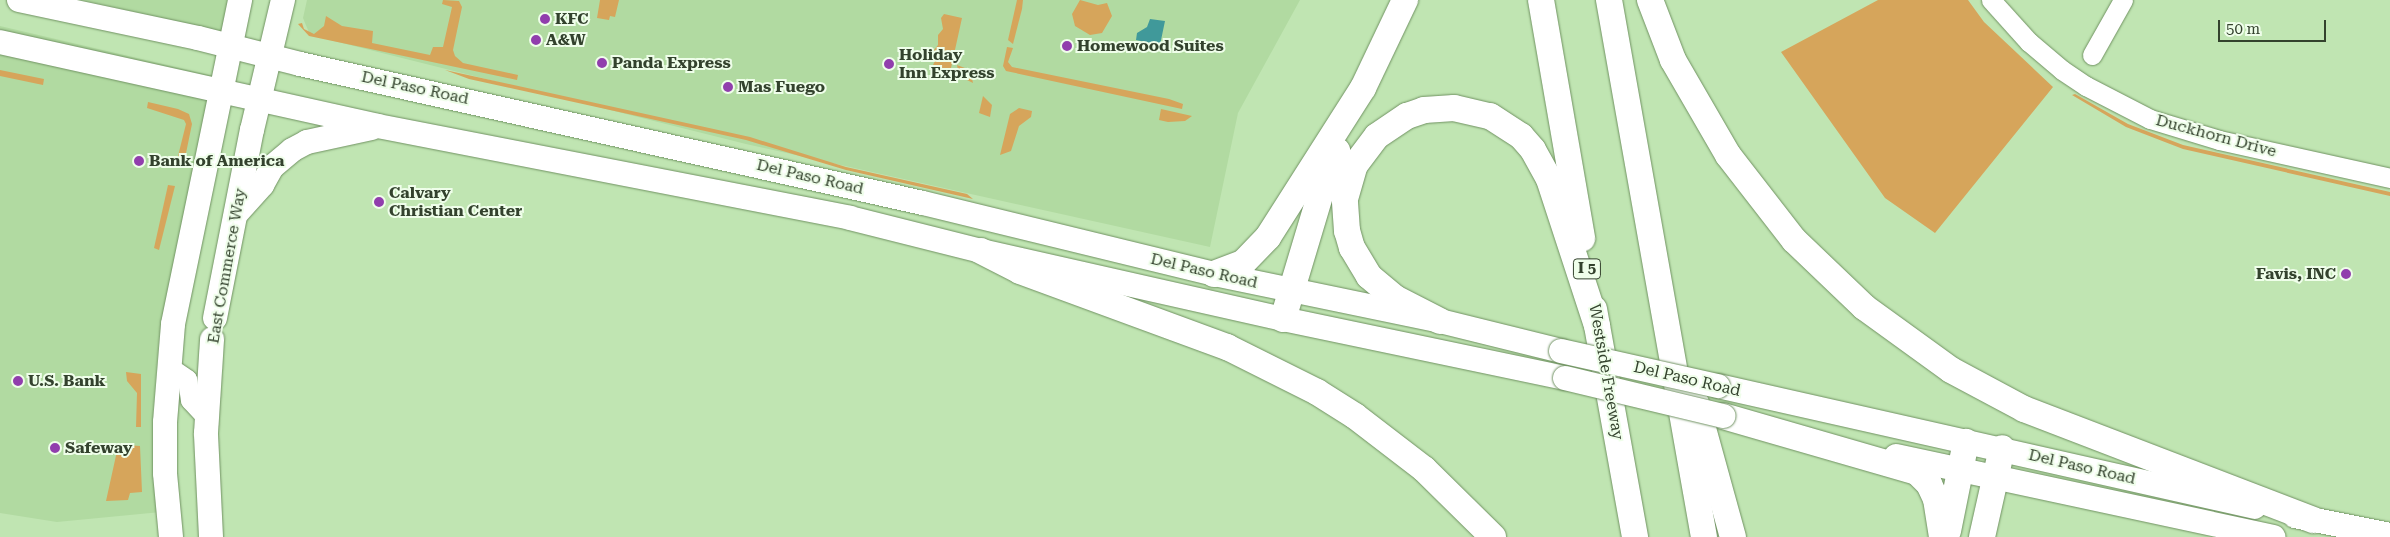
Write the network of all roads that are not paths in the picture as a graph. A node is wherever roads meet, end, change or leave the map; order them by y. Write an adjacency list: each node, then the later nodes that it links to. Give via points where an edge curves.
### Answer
1 (20, 0): 10 (main road, Del Paso Road)
2 (240, 0): 12 (main road)
3 (283, 0): 14 (main road, East Commerce Way)
4 (1406, 0): 15 (highway)
5 (1540, 0): 27 (highway, Westside Freeway / I 5)
6 (1609, 0): 23 (highway)
7 (1650, 0): 35 (highway, via 1673,60 1728,155 1794,240 1864,307 1951,370 2024,410)
8 (1991, 0): 19 (street, Duckhorn Drive, via 2029,42 2062,70 2150,119 2219,140)
9 (2123, 0): 13 (street)
10 (50, 3): 12 (main road, Del Paso Road)
11 (0, 42): 16 (main road, Del Paso Road)
12 (230, 46): 14 (main road, Del Paso Road); 16 (main road)
13 (2092, 55)
14 (270, 56): 17 (main road, East Commerce Way); 22 (main road, Del Paso Road, via 923,203)
15 (1363, 88): 22 (highway, via 1268,237 1243,263); 24 (highway, via 1323,186)
16 (220, 90): 17 (main road, Del Paso Road); 28 (main road, via 179,282)
17 (259, 100): 18 (main road, Del Paso Road); 20 (main road, East Commerce Way)
18 (378, 126): 20 (main road, via 307,142 292,150 272,167 262,185); 21 (main road, Del Paso Road, via 850,218)
19 (2390, 178)
20 (235, 215): 30 (main road, East Commerce Way, via 214,328)
21 (981, 251): 25 (main road, Del Paso Road); 39 (highway, via 1020,271 1227,347 1317,392 1362,421 1424,469)
22 (1214, 274): 24 (main road, Del Paso Road)
23 (1660, 279): 41 (highway); 42 (highway)
24 (1290, 291): 25 (highway); 26 (main road, Del Paso Road)
25 (1283, 319): 29 (main road, Del Paso Road, bridge, via 1565,378)
26 (1440, 321): 27 (highway, via 1395,298 1369,276 1352,248 1347,231 1345,199 1355,165 1377,136 1406,116 1424,110 1454,108 1498,120 1533,150 1549,179); 31 (main road, Del Paso Road, bridge)
27 (1598, 326): 40 (highway, Westside Freeway / I 5)
28 (168, 366): 30 (street, via 187,379 190,400); 37 (main road, via 165,473)
29 (1722, 416): 33 (main road, Del Paso Road); 43 (highway, via 1917,472 1929,484 1936,499)
30 (207, 418): 38 (main road, East Commerce Way)
31 (1966, 442): 32 (main road, Del Paso Road); 33 (highway)
32 (2002, 448): 34 (highway); 35 (main road, Del Paso Road)
33 (1959, 470): 34 (main road, Del Paso Road); 44 (highway)
34 (1993, 478): 45 (highway); 46 (main road, Del Paso Road)
35 (2313, 520): 36 (main road, Del Paso Road)
36 (2390, 535)
37 (171, 537)
38 (211, 537)
39 (1494, 537)
40 (1635, 537)
41 (1704, 537)
42 (1733, 537)
43 (1942, 537)
44 (1947, 537)
45 (1982, 537)
46 (2273, 537)

